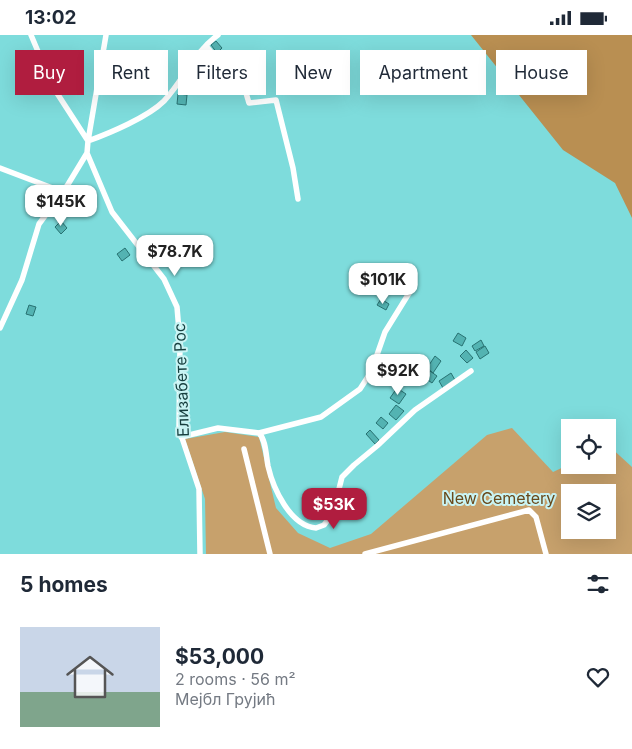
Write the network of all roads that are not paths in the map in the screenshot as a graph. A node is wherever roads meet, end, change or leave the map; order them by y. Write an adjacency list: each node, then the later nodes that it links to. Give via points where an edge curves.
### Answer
1 (31, 35): 5 (street, via 52,87)
2 (106, 35): 5 (street, Елизабете Рос)
3 (218, 35): 4 (street)
4 (206, 46): 5 (street, via 163,102); 9 (street, via 246,93 249,103 276,100)
5 (88, 141): 6 (street, Елизабете Рос)
6 (87, 153): 8 (street); 14 (street, Елизабете Рос, via 112,212 164,279 177,307)
7 (0, 168): 8 (street)
8 (63, 192): 11 (street, via 39,224 22,280)
9 (298, 199)
10 (373, 269): 13 (street, via 411,289 385,332 371,372 360,389 321,417)
11 (0, 328)
12 (471, 371): 13 (street, via 415,410 342,477 333,513 324,525 316,528 300,521 288,510 277,491)
13 (259, 433): 14 (street, via 218,428)
14 (181, 437): 17 (street, Елизабете Рос, via 200,489)
15 (244, 449): 18 (street)
16 (393, 547): 19 (street); 20 (street); 21 (street, via 529,510 536,517)
17 (200, 554)
18 (270, 554)
19 (365, 554)
20 (395, 554)
21 (546, 554)

